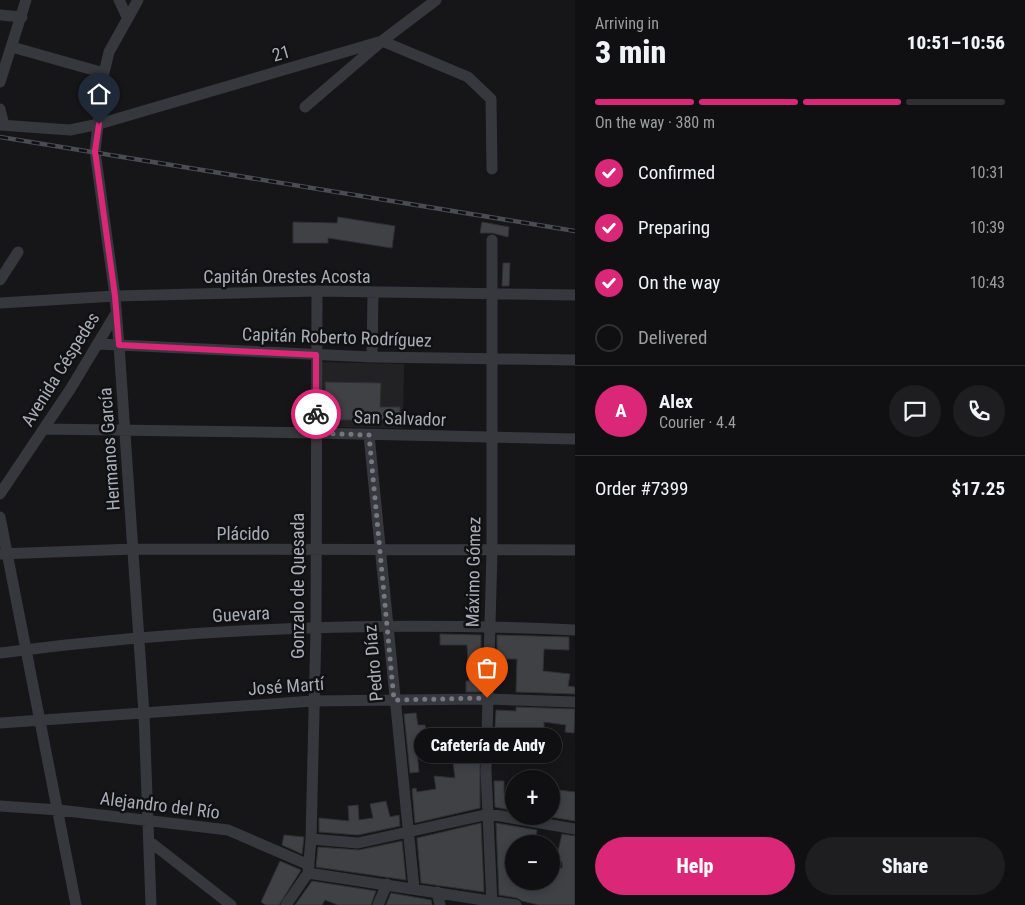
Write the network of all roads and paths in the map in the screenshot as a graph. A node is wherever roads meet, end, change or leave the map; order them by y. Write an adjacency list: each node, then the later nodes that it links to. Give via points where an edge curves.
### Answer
1 (26, 0): 6 (street)
2 (120, 0): 7 (street)
3 (138, 0): 7 (street, Hermanos García)
4 (436, 0): 8 (street)
5 (0, 15): 6 (street)
6 (22, 17): 9 (street)
7 (127, 17): 10 (street, Hermanos García, via 109,52)
8 (382, 42): 12 (street); 14 (street, 21); 16 (street, via 468,77 491,99)
9 (12, 47): 10 (street); 11 (street)
10 (104, 73): 14 (street, Hermanos García)
11 (0, 82)
12 (305, 107)
13 (0, 109): 15 (street)
14 (99, 124): 15 (street, 21, via 70,130); 23 (street, Hermanos García, via 95,151)
15 (2, 125)
16 (492, 169)
17 (492, 240): 22 (street, Máximo Gómez)
18 (18, 252): 19 (street)
19 (0, 280)
20 (317, 291): 21 (street, Capitán Orestes Acosta); 23 (street, Capitán Orestes Acosta); 29 (street, Gonzalo de Quesada)
21 (373, 293): 22 (street, Capitán Orestes Acosta); 30 (street)
22 (491, 295): 24 (street, Capitán Orestes Acosta); 31 (street, Máximo Gómez)
23 (115, 296): 25 (street, Capitán Orestes Acosta); 26 (street, Hermanos García)
24 (575, 296)
25 (0, 303)
26 (116, 313): 27 (street, Avenida Céspedes); 28 (street, Hermanos García)
27 (98, 344): 28 (street, Capitán Roberto Rodríguez); 33 (street, Avenida Céspedes)
28 (119, 345): 29 (street, Capitán Roberto Rodríguez); 34 (street, Hermanos García)
29 (316, 355): 30 (street, Capitán Roberto Rodríguez); 35 (street, Gonzalo de Quesada)
30 (372, 357): 31 (street, Capitán Roberto Rodríguez)
31 (491, 358): 32 (street, Capitán Roberto Rodríguez); 37 (street, Máximo Gómez)
32 (575, 360)
33 (44, 429): 34 (street, San Salvador); 39 (street, Avenida Céspedes)
34 (124, 430): 35 (street, San Salvador); 41 (street, Hermanos García)
35 (316, 433): 36 (street, San Salvador); 43 (street, Gonzalo de Quesada)
36 (369, 435): 37 (street, San Salvador); 44 (street, Pedro Díaz)
37 (491, 438): 38 (street, San Salvador); 45 (street, Máximo Gómez)
38 (575, 439)
39 (0, 494)
40 (0, 517): 46 (street)
41 (134, 549): 43 (street, Plácido); 46 (street, Plácido); 51 (street, Hermanos García)
42 (575, 550): 45 (street, Plácido)
43 (315, 551): 44 (street, Plácido); 49 (street, Gonzalo de Quesada)
44 (380, 551): 45 (street, Plácido); 48 (street, Pedro Díaz)
45 (492, 551): 47 (street, Máximo Gómez)
46 (4, 553): 52 (street)
47 (490, 626): 48 (street, Guevara); 50 (street, Guevara); 54 (street, Máximo Gómez)
48 (388, 627): 49 (street, Guevara); 55 (street, Pedro Díaz)
49 (316, 629): 51 (street, Guevara); 56 (street, Gonzalo de Quesada)
50 (575, 630)
51 (140, 638): 52 (street, Guevara); 58 (street, Hermanos García)
52 (27, 650): 53 (street, Guevara); 59 (street)
53 (0, 653)
54 (487, 698): 55 (street, José Martí); 57 (street, José Martí); 63 (street, Máximo Gómez)
55 (394, 700): 56 (street, José Martí); 66 (street, Pedro Díaz)
56 (313, 701): 58 (street, José Martí); 67 (street, Gonzalo de Quesada)
57 (575, 702)
58 (144, 714): 59 (street, José Martí); 64 (street, Hermanos García)
59 (41, 720): 60 (street, José Martí); 62 (street)
60 (0, 723)
61 (0, 806): 62 (street, Alejandro del Río)
62 (59, 810): 64 (street, Alejandro del Río); 74 (street)
63 (489, 814): 65 (street); 66 (street); 73 (street, Máximo Gómez)
64 (149, 821): 68 (street, Hermanos García); 69 (street, Alejandro del Río, via 228,830)
65 (575, 829)
66 (408, 833): 67 (street, via 358,843); 71 (street, Pedro Díaz)
67 (311, 839): 69 (street, Gonzalo de Quesada)
68 (150, 841): 75 (street, Hermanos García); 76 (street)
69 (308, 869): 70 (street, Alejandro del Río); 77 (street)
70 (387, 884): 71 (street, Alejandro del Río); 78 (street)
71 (414, 888): 72 (street, Alejandro del Río)
72 (437, 892): 73 (street, Alejandro del Río); 79 (street)
73 (492, 903): 80 (street, Alejandro del Río)
74 (76, 905)
75 (152, 905)
76 (231, 905)
77 (286, 905)
78 (378, 905)
79 (440, 905)
80 (516, 905)

